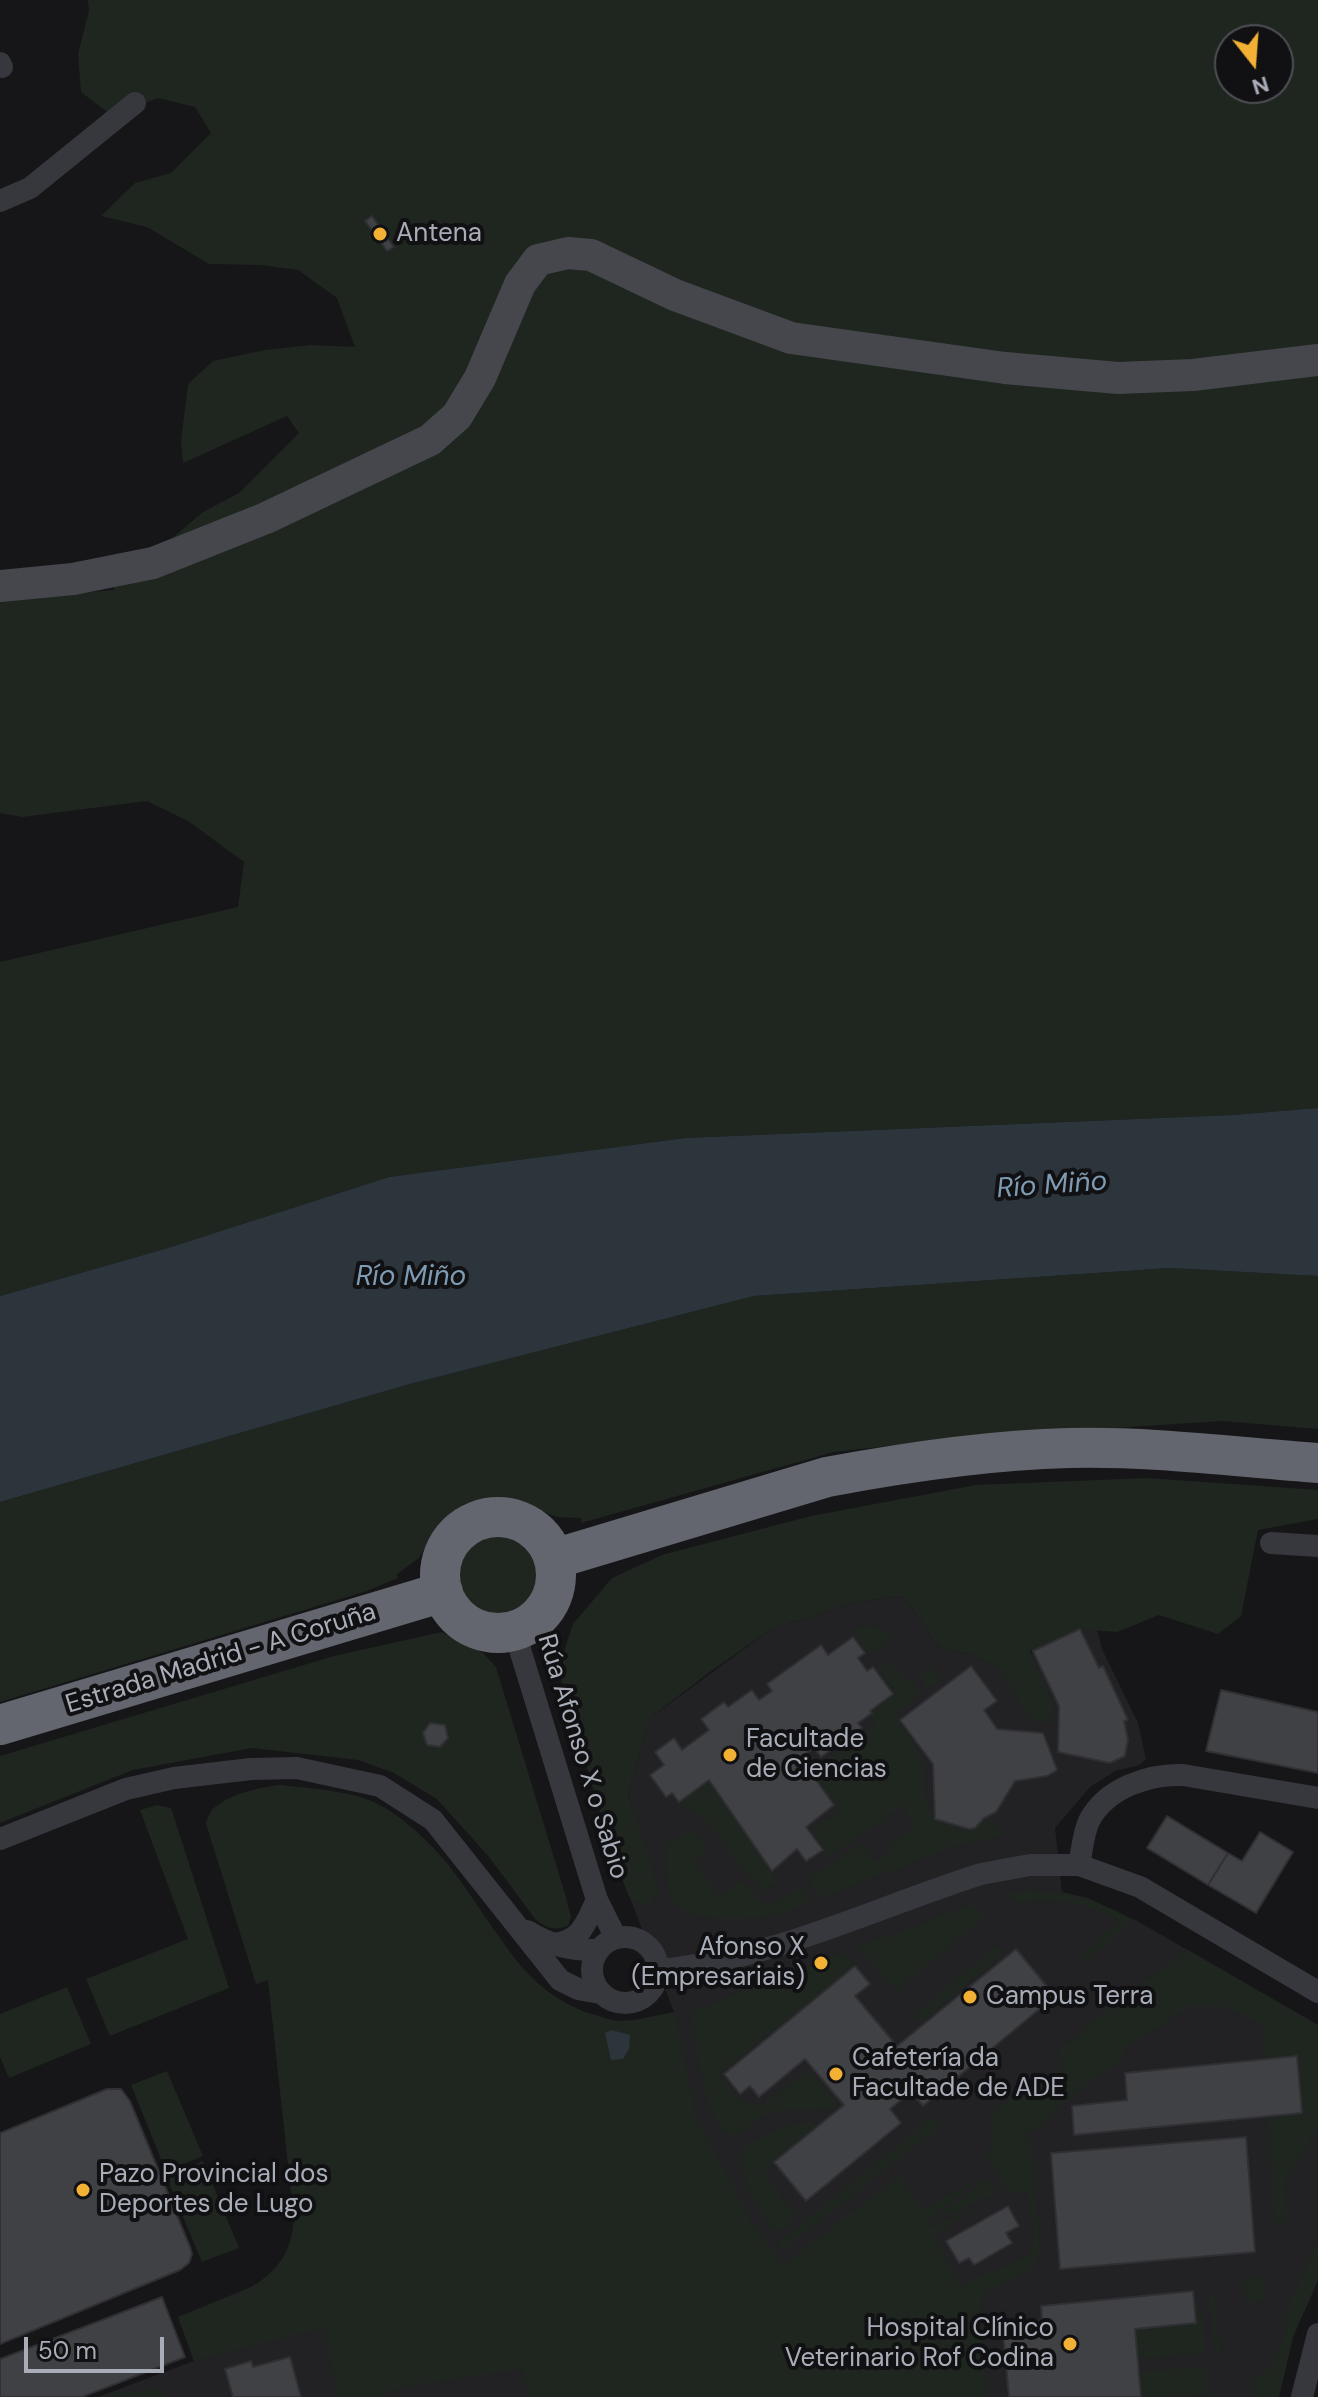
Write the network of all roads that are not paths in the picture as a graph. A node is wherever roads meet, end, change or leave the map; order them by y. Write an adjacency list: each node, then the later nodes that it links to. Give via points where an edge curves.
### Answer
1 (135, 103): 2 (street, via 30,188)
2 (0, 201)
3 (1318, 360): 4 (street, via 1118,378 791,338 675,295 591,255 568,253 538,260 520,284 480,378 457,416 430,440 266,518 153,563)
4 (0, 586)
5 (1318, 1463): 8 (highway, via 1131,1450 996,1452 827,1477)
6 (1271, 1543): 7 (street)
7 (1318, 1546)
8 (554, 1559): 9 (highway, via 537,1531 522,1522 474,1522 460,1531 446,1552 440,1576); 10 (highway, via 555,1589 549,1603 536,1619)
9 (443, 1592): 10 (highway, via 449,1606 471,1626 500,1633); 11 (highway, Estrada Madrid - A Coruña)
10 (514, 1630): 15 (street, Rúa Afonso X o Sabio)
11 (0, 1725)
12 (1318, 1798): 14 (street, via 1162,1774 1122,1789 1103,1803 1090,1819)
13 (0, 1839): 16 (street, via 138,1786 251,1769 297,1768 380,1786 433,1820)
14 (1079, 1865): 19 (street, via 985,1872 758,1953); 20 (street, via 1140,1887)
15 (597, 1900): 17 (street, Rúa Afonso X o Sabio); 18 (street, Rúa Afonso X o Sabio, via 577,1937)
16 (516, 1924): 18 (street); 21 (street, via 560,1980)
17 (606, 1944): 18 (street, via 577,1950); 19 (street, via 625,1936 643,1941 657,1959); 21 (street, Rúa Afonso X o Sabio, via 591,1965)
18 (550, 1945)
19 (658, 1970): 21 (street, via 651,1991 642,1999 620,2003)
20 (1318, 1992)
21 (600, 1993)
22 (1318, 2334): 23 (street)
23 (1302, 2397)

